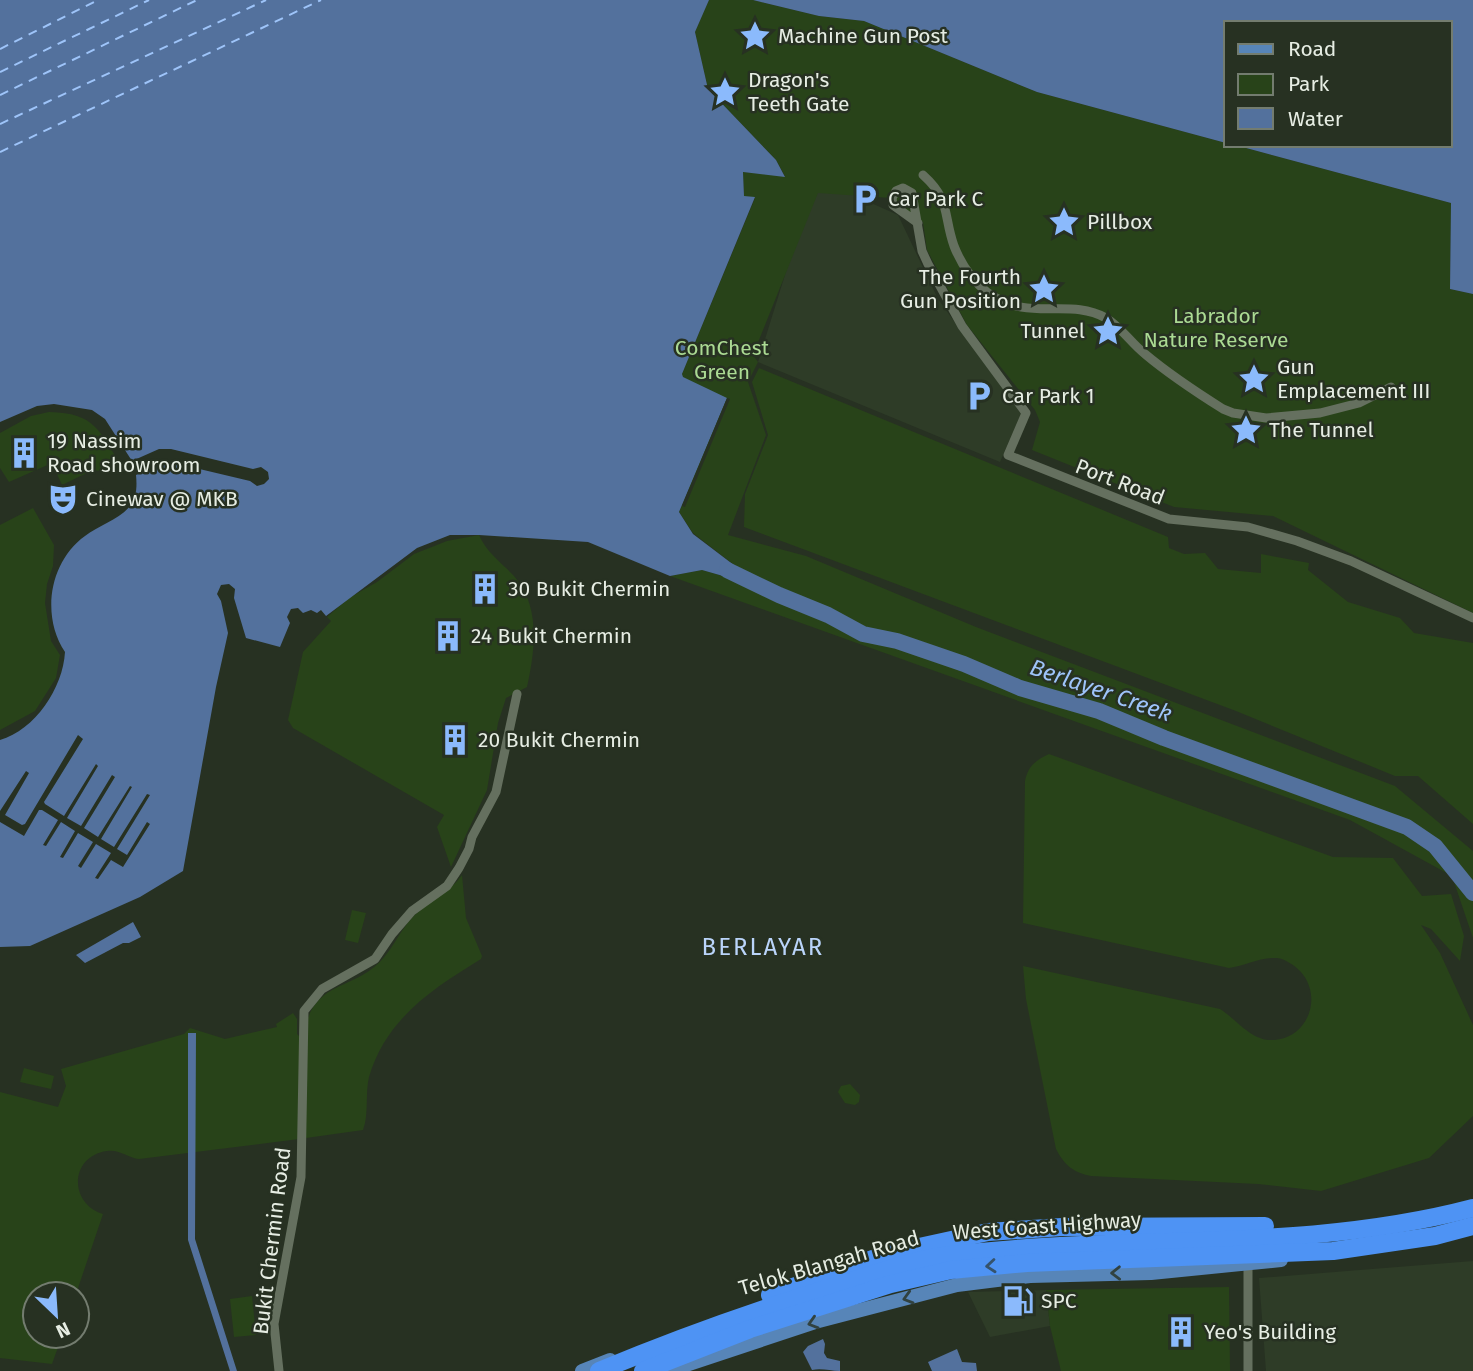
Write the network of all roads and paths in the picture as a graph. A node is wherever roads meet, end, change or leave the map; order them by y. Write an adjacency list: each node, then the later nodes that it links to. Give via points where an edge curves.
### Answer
1 (923, 175): 5 (street, via 943,199 954,246 969,275 988,293 1011,306 1074,310 1107,318 1172,376 1233,414 1266,418 1320,412 1359,403)
2 (914, 200): 3 (street); 3 (street, via 906,189 896,191 892,203); 4 (street, Port Road)
3 (902, 210): 4 (street)
4 (918, 223): 6 (street, Port Road, via 922,251 951,307 1026,413 1008,455 1169,519 1248,527 1297,541)
5 (1391, 387)
6 (1473, 618)
7 (517, 694): 15 (street, Bukit Chermin Road, via 496,792 447,886 412,911 375,959 322,989 304,1011 301,1177 274,1324)
8 (1472, 1207): 9 (main road, Telok Blangah Road); 14 (highway, West Coast Highway, via 1430,1220 1332,1234 948,1255 887,1270)
9 (1366, 1223): 11 (main road, Telok Blangah Road); 14 (highway, via 989,1232 843,1268 710,1317)
10 (1472, 1229): 12 (main road, via 1446,1241); 17 (highway, West Coast Highway, one-way to 17, via 1333,1251 951,1270 750,1329)
11 (1077, 1242): 13 (main road, via 1076,1265); 16 (main road, Telok Blangah Road, via 949,1251 847,1275 705,1321)
12 (1248, 1264): 13 (main road, one-way to 13); 19 (street)
13 (1082, 1274): 18 (main road, one-way to 18, via 957,1284 815,1322)
14 (673, 1340): 16 (highway, West Coast Highway)
15 (279, 1371)
16 (588, 1371)
17 (643, 1371)
18 (668, 1371)
19 (1248, 1371)

